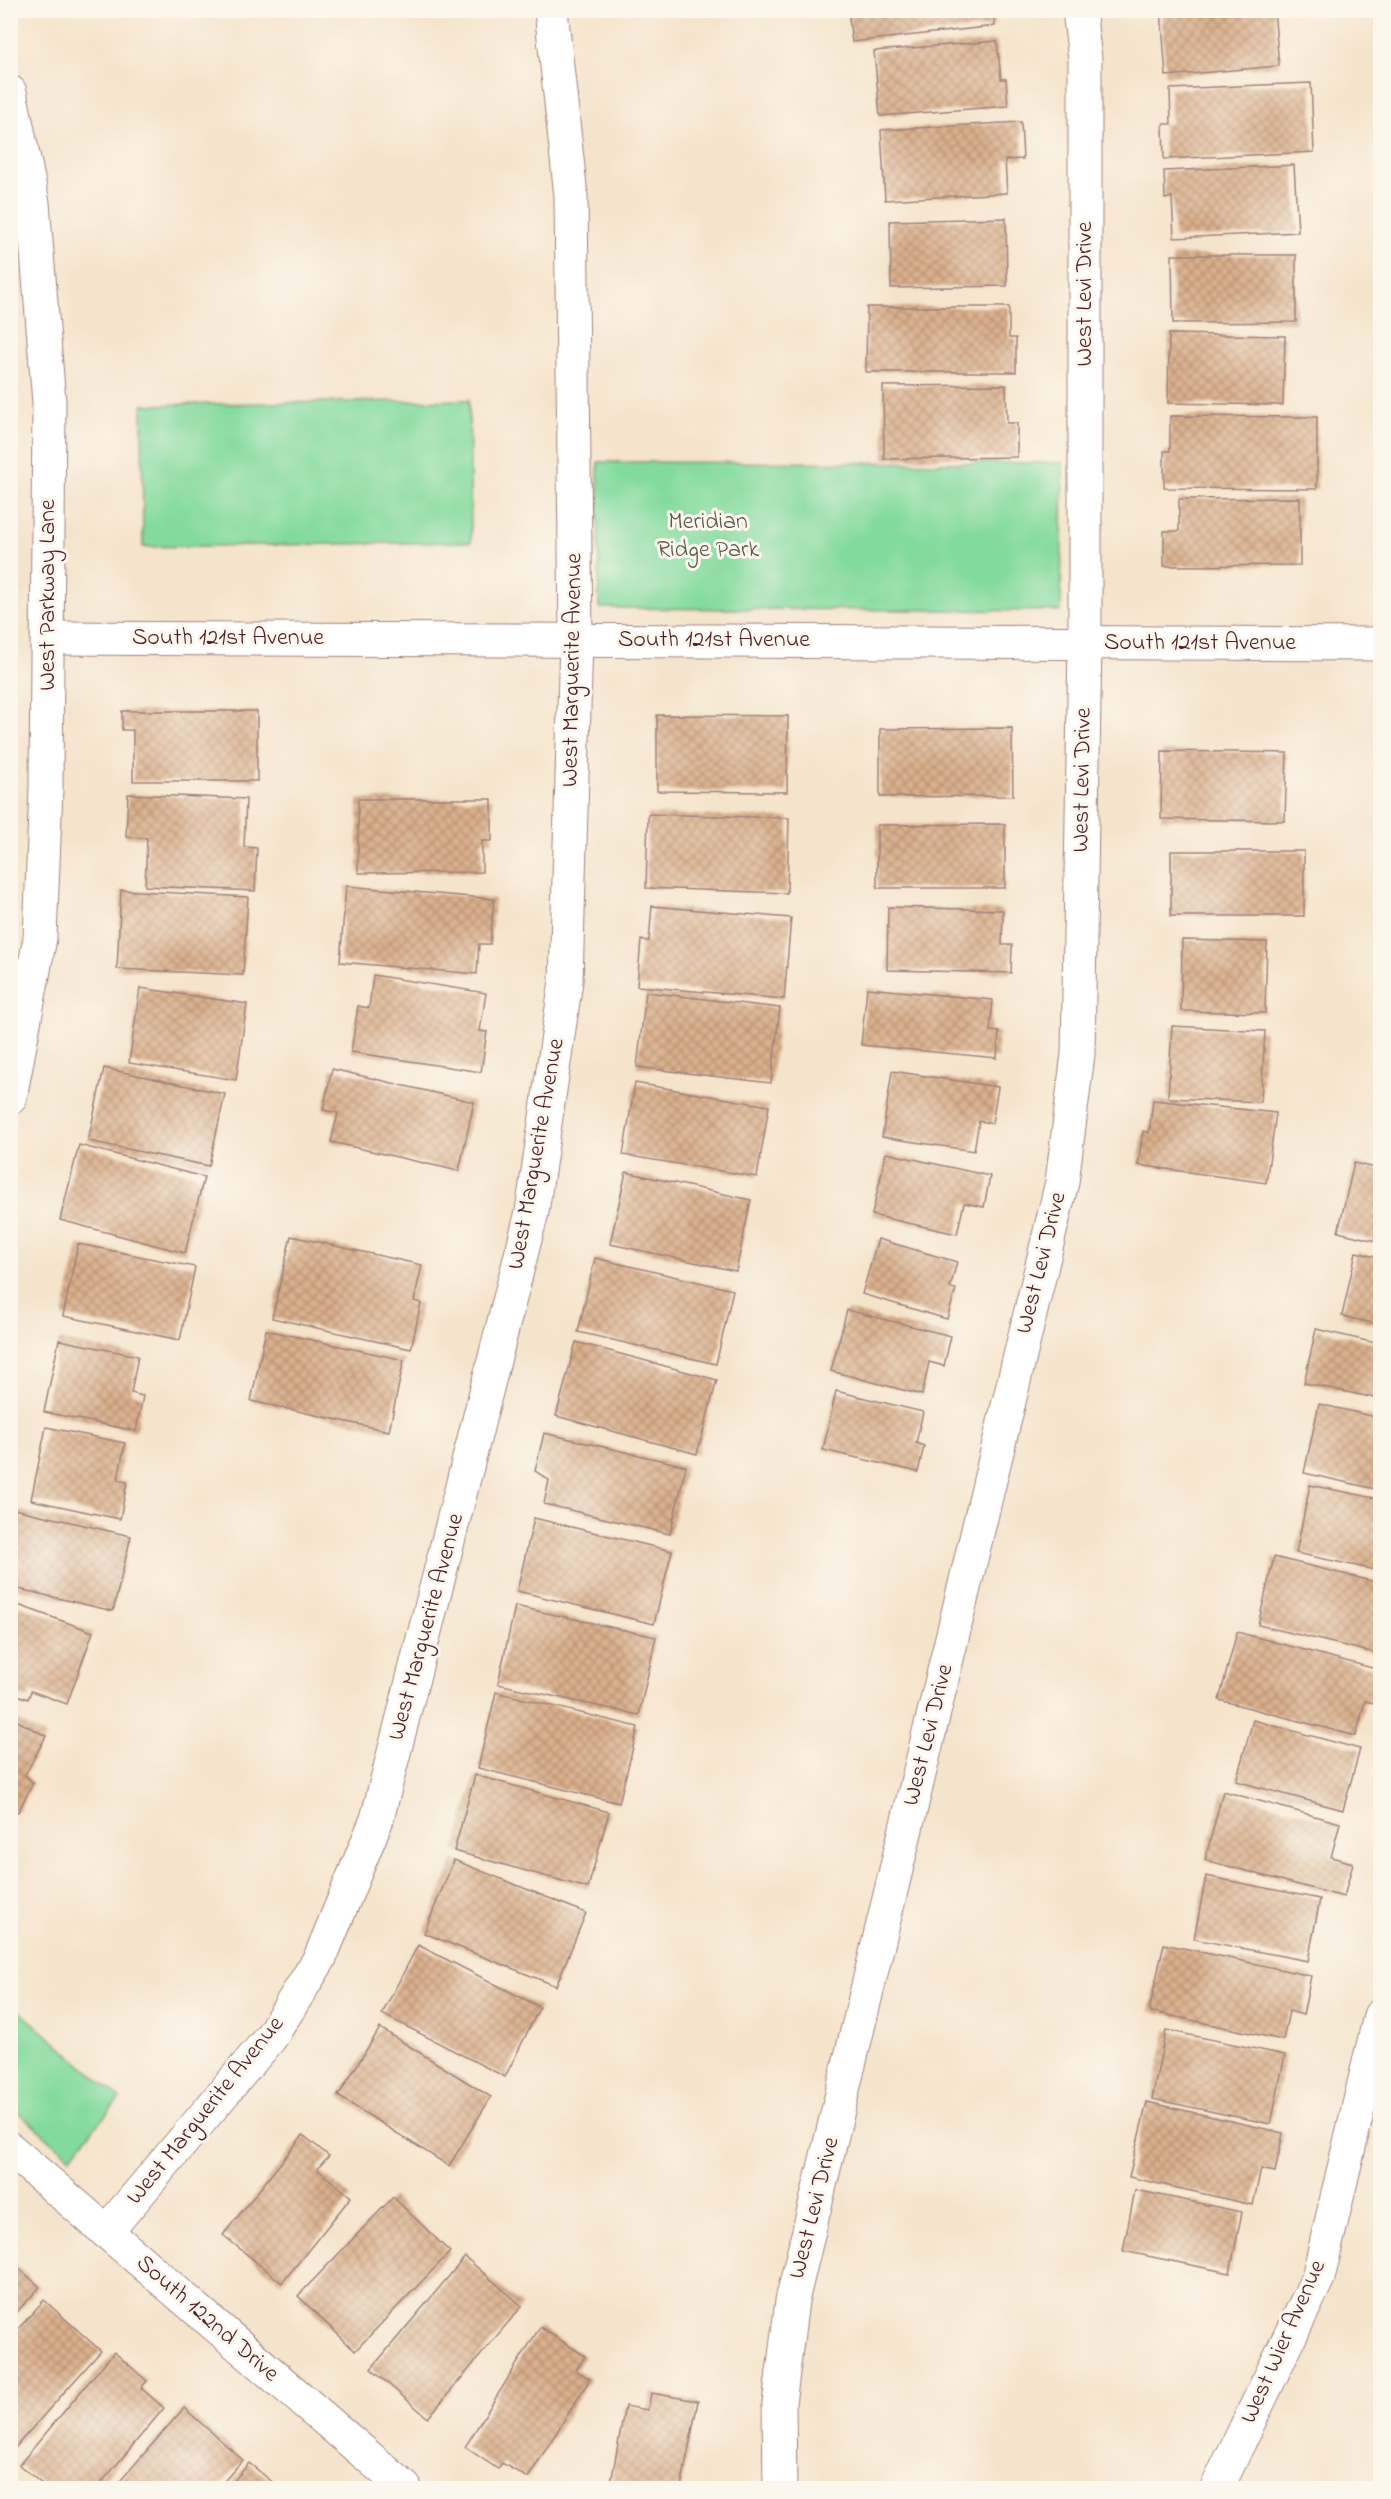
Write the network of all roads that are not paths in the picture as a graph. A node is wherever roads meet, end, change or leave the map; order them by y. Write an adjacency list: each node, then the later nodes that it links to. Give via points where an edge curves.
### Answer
1 (551, 10): 5 (street, West Marguerite Avenue, via 571,196)
2 (1078, 10): 6 (street, West Levi Drive, via 1085,59)
3 (10, 92): 4 (street, West Parkway Lane, via 33,203 49,402)
4 (48, 638): 5 (street, South 121st Avenue); 8 (street, West Parkway Lane, via 40,938)
5 (576, 640): 6 (street, South 121st Avenue); 11 (street, West Marguerite Avenue, via 566,981 532,1212 376,1819 320,1958 271,2037)
6 (1085, 642): 7 (street, South 121st Avenue); 13 (street, West Levi Drive, via 1078,1053 1062,1182 792,2301 779,2404)
7 (1380, 644)
8 (10, 1098)
9 (1380, 2016): 14 (street, West Wier Avenue, via 1318,2278)
10 (10, 2149): 11 (street, South 122nd Drive)
11 (106, 2232): 12 (street, South 122nd Drive)
12 (405, 2488)
13 (780, 2488)
14 (1218, 2488)

